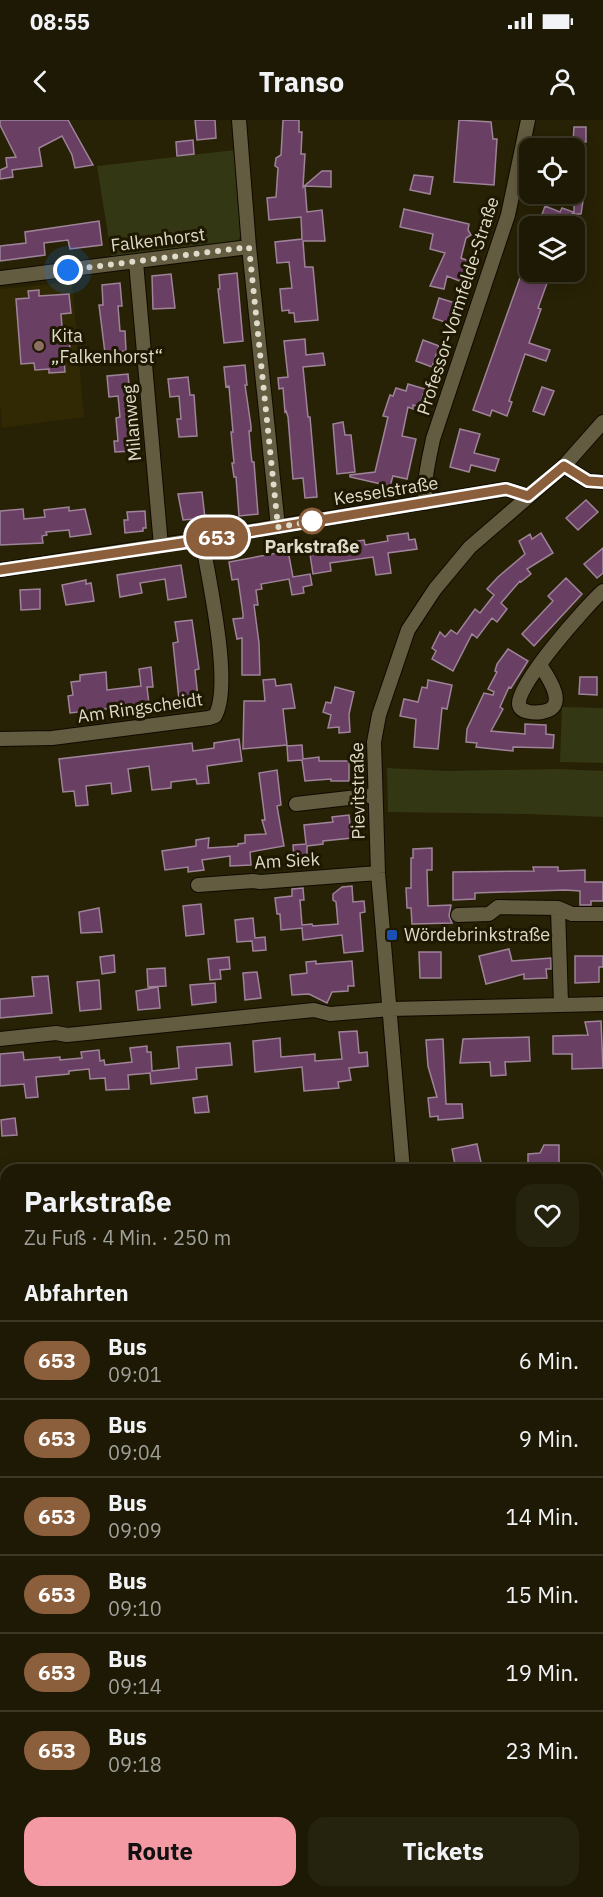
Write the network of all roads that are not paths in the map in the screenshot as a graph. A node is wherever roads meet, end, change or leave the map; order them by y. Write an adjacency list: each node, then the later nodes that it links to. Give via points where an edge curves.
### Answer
1 (239, 120): 3 (street)
2 (528, 120): 10 (street, Professor-Vormfelde-Straße, via 508,215 433,439 424,490)
3 (249, 247): 4 (street, Falkenhorst); 11 (street)
4 (135, 262): 5 (street, Falkenhorst); 13 (street, Milanweg)
5 (0, 278)
6 (603, 422): 7 (street, Pievitstraße)
7 (564, 466): 8 (street, via 588,481); 9 (street, Pievitstraße)
8 (603, 482)
9 (528, 496): 10 (street, Kesselstraße, via 506,489); 18 (street, Pievitstraße, via 458,561 408,630 379,715 374,742)
10 (426, 503): 11 (street, Kesselstraße)
11 (278, 527): 12 (street, Kesselstraße)
12 (202, 539): 13 (street, Kesselstraße); 17 (street, Am Ringscheidt, via 220,655 220,703 214,716 52,738)
13 (161, 546): 14 (street, Kesselstraße)
14 (0, 570)
15 (603, 591): 16 (street, via 585,607)
16 (540, 665)
17 (0, 739)
18 (375, 795): 19 (street); 20 (street, Pievitstraße)
19 (296, 804)
20 (378, 873): 21 (street, Am Siek); 27 (street, Pievitstraße)
21 (198, 885)
22 (558, 908): 23 (street, via 572,914); 24 (street, via 498,907 489,914); 25 (street)
23 (603, 914)
24 (458, 915)
25 (561, 1004): 26 (street); 27 (street)
26 (603, 1004)
27 (391, 1009): 28 (street, via 330,1014 314,1010); 29 (street, Pievitstraße)
28 (0, 1039)
29 (403, 1164)

